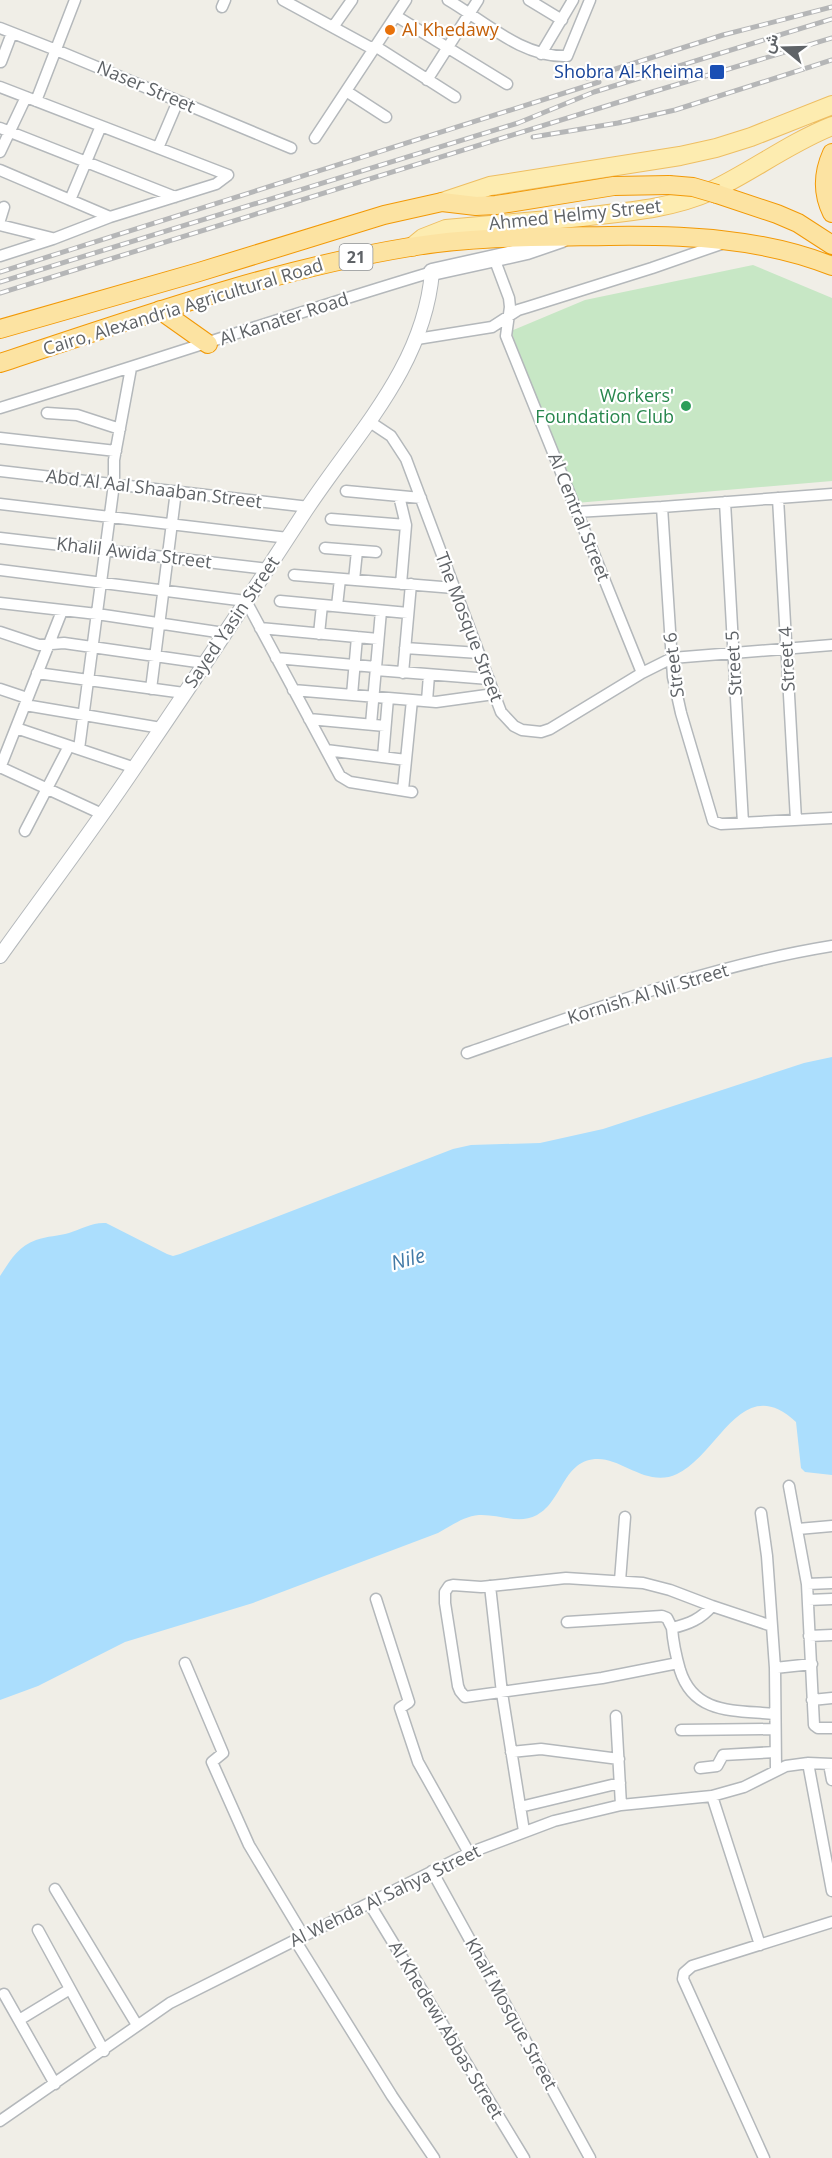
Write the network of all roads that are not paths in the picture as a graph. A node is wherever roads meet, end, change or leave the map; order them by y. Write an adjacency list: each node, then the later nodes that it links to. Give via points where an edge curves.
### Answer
1 (75, 0): 19 (street)
2 (283, 0): 10 (street)
3 (352, 0): 14 (street)
4 (448, 0): 11 (street)
5 (478, 0): 11 (street)
6 (529, 0): 13 (street)
7 (573, 0): 13 (street)
8 (590, 0): 20 (street, via 567,56)
9 (401, 1): 12 (street)
10 (303, 5): 14 (street)
11 (470, 13): 18 (street); 20 (street)
12 (396, 16): 17 (street); 18 (street)
13 (562, 20): 20 (street)
14 (333, 27): 17 (street)
15 (0, 28): 16 (street, Naser Street)
16 (12, 33): 19 (street, Naser Street); 21 (street)
17 (374, 47): 22 (street); 25 (street)
18 (448, 48): 22 (street); 23 (street)
19 (56, 50): 27 (street); 28 (street, Naser Street)
20 (541, 54)
21 (1, 62)
22 (427, 80): 26 (street)
23 (507, 84)
24 (0, 87): 27 (street)
25 (346, 91): 30 (street); 34 (street)
26 (455, 97)
27 (31, 99): 31 (street); 33 (street)
28 (178, 101): 35 (street); 36 (street, Naser Street)
29 (832, 105): 43 (main road, Ahmed Helmy Street, via 716,148 490,186)
30 (386, 117)
31 (101, 126): 35 (street); 39 (street)
32 (832, 126): 53 (main road, Ahmed Helmy Street, via 805,137 711,191 676,203 614,214 446,228)
33 (5, 130): 37 (street); 39 (street)
34 (315, 138)
35 (158, 148): 41 (street, via 228,175 216,184)
36 (291, 148)
37 (0, 152)
38 (832, 153): 45 (highway, via 824,180)
39 (86, 161): 41 (street); 42 (street)
40 (0, 170): 42 (street)
41 (175, 197): 46 (street)
42 (70, 200): 46 (street)
43 (442, 202): 52 (highway, Cairo, Alexandria Agricultural Road / 21, bridge, via 496,205 614,186 669,184 693,187 777,213); 60 (highway, Cairo, Alexandria Agricultural Road / 21, via 384,215)
44 (4, 207): 47 (street)
45 (832, 213)
46 (110, 217): 50 (street)
47 (0, 220)
48 (0, 225): 50 (street)
49 (571, 236): 51 (highway, Cairo, Alexandria Agricultural Road / 21, via 682,237); 53 (highway, Cairo, Alexandria Agricultural Road / 21, via 468,240); 55 (main road, Al Kanater Road)
50 (53, 239): 54 (street)
51 (726, 242): 56 (highway, Cairo, Alexandria Agricultural Road, via 783,249); 59 (street, via 528,306)
52 (832, 245)
53 (412, 247): 58 (highway, Cairo, Alexandria Agricultural Road / 21, via 304,269)
54 (0, 256)
55 (494, 258): 57 (main road, Al Kanater Road); 59 (street, Al Central Street, via 509,298)
56 (832, 266)
57 (432, 272): 61 (street, Sayed Yasin Street, via 429,300); 62 (street, Al Kanater Road)
58 (160, 310): 62 (highway); 63 (highway, Cairo, Alexandria Agricultural Road / 21)
59 (509, 316): 61 (street, via 492,327); 83 (street, Al Central Street, via 506,336)
60 (0, 329)
61 (417, 339): 67 (street, Sayed Yasin Street)
62 (208, 344): 64 (street, Al Kanater Road)
63 (0, 363)
64 (131, 368): 65 (street, Al Kanater Road); 68 (street)
65 (0, 408)
66 (47, 413): 68 (street, via 72,414)
67 (370, 422): 77 (street, The Mosque Street, via 391,436 399,447); 81 (street, Sayed Yasin Street)
68 (120, 429): 70 (street)
69 (0, 438): 70 (street)
70 (116, 451): 72 (street)
71 (0, 471): 72 (street, Abd Al Aal Shaaban Street)
72 (114, 484): 73 (street, Abd Al Aal Shaaban Street); 84 (street)
73 (176, 491): 81 (street, Abd Al Aal Shaaban Street); 86 (street)
74 (346, 491): 76 (street)
75 (832, 494): 78 (street)
76 (399, 496): 77 (street); 87 (street)
77 (421, 498): 102 (street, The Mosque Street)
78 (778, 498): 79 (street); 124 (street, Street 4)
79 (725, 502): 82 (street); 125 (street, Street 5)
80 (0, 504): 84 (street)
81 (309, 507): 89 (street, Sayed Yasin Street)
82 (662, 507): 83 (street); 129 (street, Street 6)
83 (576, 512): 135 (street, Al Central Street)
84 (110, 517): 86 (street); 91 (street)
85 (331, 519): 87 (street)
86 (172, 524): 89 (street); 94 (street)
87 (406, 525): 101 (street)
88 (0, 538): 91 (street, Khalil Awida Street)
89 (288, 538): 95 (street, Sayed Yasin Street)
90 (325, 548): 92 (street)
91 (105, 550): 94 (street, Khalil Awida Street); 100 (street)
92 (357, 551): 93 (street); 99 (street)
93 (376, 552)
94 (168, 557): 95 (street, Khalil Awida Street); 103 (street)
95 (268, 569): 104 (street, Sayed Yasin Street)
96 (0, 570): 100 (street)
97 (294, 575): 98 (street)
98 (340, 579): 99 (street); 108 (street)
99 (354, 580): 101 (street)
100 (102, 582): 103 (street); 112 (street)
101 (406, 584): 102 (street); 111 (street)
102 (454, 588): 126 (street, The Mosque Street)
103 (164, 589): 104 (street); 113 (street)
104 (246, 601): 114 (street); 116 (street, Sayed Yasin Street)
105 (280, 601): 107 (street)
106 (0, 603): 109 (street)
107 (322, 605): 108 (street); 117 (street)
108 (337, 606): 110 (street)
109 (62, 610): 112 (street); 120 (street)
110 (381, 611): 111 (street); 119 (street)
111 (408, 613): 123 (street)
112 (97, 614): 113 (street); 122 (street)
113 (159, 622): 116 (street); 127 (street)
114 (260, 628): 117 (street); 128 (street)
115 (0, 632): 120 (street)
116 (225, 633): 130 (street, Sayed Yasin Street)
117 (319, 634): 118 (street)
118 (357, 637): 119 (street); 131 (street)
119 (378, 639): 132 (street)
120 (48, 645): 122 (street); 133 (street)
121 (832, 645): 124 (street, The Mosque Street)
122 (93, 648): 127 (street); 138 (street)
123 (405, 648): 126 (street); 134 (street)
124 (787, 648): 125 (street, The Mosque Street); 165 (street, Street 4)
125 (734, 652): 129 (street, The Mosque Street); 166 (street, Street 5)
126 (479, 653): 137 (street, The Mosque Street)
127 (155, 656): 130 (street); 140 (street)
128 (276, 658): 131 (street); 141 (street)
129 (672, 658): 135 (street, The Mosque Street); 166 (street, Street 6, via 676,695 711,817 717,824)
130 (204, 663): 142 (street, Sayed Yasin Street)
131 (354, 665): 132 (street); 144 (street)
132 (376, 669): 134 (street); 145 (street)
133 (37, 673): 138 (street); 149 (street)
134 (403, 673): 136 (street)
135 (642, 674): 143 (street, The Mosque Street, via 541,732 514,726 501,712)
136 (429, 675): 137 (street); 148 (street)
137 (489, 679): 143 (street, The Mosque Street)
138 (89, 680): 140 (street); 150 (street)
139 (0, 689): 149 (street)
140 (151, 689): 142 (street)
141 (293, 690): 144 (street); 151 (street)
142 (184, 693): 155 (street, Sayed Yasin Street)
143 (494, 694): 148 (street)
144 (352, 695): 145 (street)
145 (373, 697): 146 (street); 152 (street)
146 (388, 698): 147 (street); 153 (street)
147 (412, 700): 148 (street); 159 (street)
148 (427, 701)
149 (26, 702): 150 (street); 154 (street)
150 (84, 715): 155 (street); 156 (street)
151 (309, 719): 152 (street); 157 (street)
152 (371, 724): 153 (street)
153 (386, 726): 158 (street)
154 (16, 728): 156 (street); 160 (street)
155 (161, 728): 161 (street, Sayed Yasin Street)
156 (74, 748): 161 (street); 162 (street)
157 (326, 750): 158 (street); 159 (street, via 344,780 408,791)
158 (383, 757): 159 (street)
159 (406, 760)
160 (0, 768): 162 (street)
161 (135, 768): 163 (street, Sayed Yasin Street)
162 (48, 789): 163 (street); 167 (street)
163 (102, 814): 169 (street, Sayed Yasin Street)
164 (832, 818): 165 (street)
165 (796, 820): 166 (street)
166 (743, 823)
167 (26, 831)
168 (832, 946): 170 (street, Kornish Al Nil Street, via 646,992)
169 (0, 956)
170 (467, 1053)
171 (789, 1486): 175 (street)
172 (761, 1513): 185 (street)
173 (625, 1517): 176 (street)
174 (832, 1526): 175 (street)
175 (798, 1529): 178 (street)
176 (620, 1581): 179 (street, via 566,1578); 183 (street, via 658,1586)
177 (832, 1583): 178 (street)
178 (807, 1584): 182 (street)
179 (490, 1586): 193 (street); 193 (street, via 449,1586 444,1597 460,1691 470,1698)
180 (376, 1599): 214 (street, via 409,1702 400,1708 413,1751)
181 (832, 1599): 182 (street)
182 (808, 1600): 188 (street)
183 (712, 1606): 185 (street); 186 (street, via 695,1621)
184 (567, 1622): 186 (street, via 662,1616)
185 (772, 1626): 192 (street)
186 (672, 1628): 189 (street)
187 (832, 1635): 188 (street)
188 (809, 1636): 191 (street)
189 (678, 1663): 193 (street); 196 (street, via 690,1693 707,1705)
190 (185, 1664): 221 (street, via 223,1753 212,1762 249,1845)
191 (812, 1664): 192 (street); 195 (street)
192 (775, 1668): 196 (street)
193 (502, 1693): 201 (street)
194 (832, 1698): 195 (street)
195 (812, 1700): 198 (street, via 814,1725)
196 (774, 1714): 199 (street)
197 (616, 1716): 203 (street)
198 (832, 1728)
199 (774, 1729): 200 (street); 202 (street)
200 (681, 1730)
201 (511, 1752): 203 (street, via 541,1749); 212 (street)
202 (775, 1752): 206 (street, via 723,1755 717,1766); 207 (street)
203 (618, 1759): 209 (street)
204 (808, 1763): 205 (street, Al Wehda Al Sahya Street); 207 (street, Al Wehda Al Sahya Street); 217 (street)
205 (831, 1764): 208 (street)
206 (700, 1768)
207 (776, 1770): 210 (street, Al Wehda Al Sahya Street, via 744,1787)
208 (832, 1780)
209 (620, 1783): 211 (street); 212 (street)
210 (712, 1796): 211 (street, Al Wehda Al Sahya Street); 222 (street)
211 (621, 1805): 213 (street, Al Wehda Al Sahya Street)
212 (520, 1808): 213 (street)
213 (524, 1831): 214 (street, Al Wehda Al Sahya Street)
214 (469, 1852): 215 (street, Al Wehda Al Sahya Street)
215 (432, 1871): 218 (street, Al Wehda Al Sahya Street); 232 (street, Khalf Mosque Street)
216 (55, 1889): 226 (street)
217 (832, 1891)
218 (369, 1903): 221 (street, Al Wehda Al Sahya Street); 231 (street, Al Khedewi Abbas Street)
219 (832, 1922): 222 (street)
220 (38, 1930): 223 (street)
221 (299, 1938): 226 (street, Al Wehda Al Sahya Street, via 170,2003); 230 (street, via 392,2096)
222 (760, 1945): 233 (street, via 692,1966 686,1969 683,1979)
223 (70, 1989): 225 (street); 227 (street)
224 (4, 1994): 225 (street)
225 (19, 2020): 228 (street)
226 (137, 2025): 227 (street, Al Wehda Al Sahya Street)
227 (104, 2051): 228 (street, Al Wehda Al Sahya Street)
228 (55, 2084): 229 (street, Al Wehda Al Sahya Street)
229 (0, 2121)
230 (434, 2158)
231 (524, 2158)
232 (590, 2158)
233 (764, 2158)

